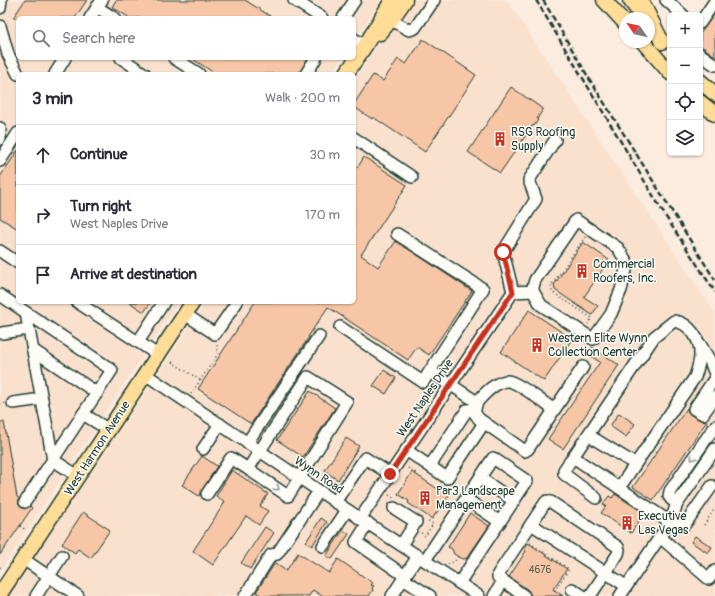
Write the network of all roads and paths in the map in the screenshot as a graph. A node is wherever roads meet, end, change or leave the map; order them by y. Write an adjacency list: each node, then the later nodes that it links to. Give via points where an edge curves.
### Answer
1 (1, 0): 14 (street)
2 (294, 0): 20 (street)
3 (355, 0): 21 (street)
4 (392, 0): 23 (main road)
5 (405, 0): 23 (main road)
6 (434, 0): 23 (street, via 415,28 409,30)
7 (604, 0): 22 (main road)
8 (612, 0): 15 (main road)
9 (630, 0): 16 (main road)
10 (641, 0): 28 (main road)
11 (666, 0): 17 (street)
12 (715, 1): 24 (street)
13 (100, 4): 18 (street); 19 (street)
14 (0, 8)
15 (621, 12)
16 (639, 12)
17 (680, 12)
18 (91, 16)
19 (112, 16)
20 (319, 16)
21 (344, 16)
22 (619, 16)
23 (387, 17): 27 (main road, via 383,30)
24 (703, 19)
25 (0, 26): 38 (street, via 8,54)
26 (655, 33): 28 (main road)
27 (359, 43)
28 (666, 47)
29 (647, 48): 37 (main road)
30 (703, 56): 36 (street)
31 (64, 60): 39 (street)
32 (124, 60): 40 (street)
33 (177, 60): 41 (street)
34 (315, 60): 42 (street)
35 (352, 60): 43 (main road)
36 (715, 66)
37 (667, 70)
38 (17, 72)
39 (56, 72)
40 (142, 72)
41 (196, 72)
42 (307, 72)
43 (347, 72)
44 (703, 84): 45 (main road)
45 (715, 94)
46 (703, 104): 47 (main road)
47 (715, 114)
48 (0, 128): 50 (street)
49 (16, 136): 53 (street)
50 (0, 139)
51 (356, 139): 54 (street)
52 (555, 140): 60 (street, via 529,180 536,199 503,252)
53 (0, 161)
54 (412, 177)
55 (590, 229): 59 (path, via 551,286); 61 (street, via 576,220 535,280); 72 (street, via 618,248 627,266 611,314 593,339)
56 (397, 234): 82 (street, via 483,289)
57 (0, 251): 58 (street)
58 (16, 262)
59 (552, 291): 62 (path); 72 (path, via 592,318)
60 (513, 292): 61 (street); 87 (street, West Naples Drive)
61 (533, 292): 72 (street, via 541,305)
62 (548, 293)
63 (0, 295): 68 (street)
64 (80, 304): 77 (street)
65 (163, 304): 77 (street)
66 (192, 304): 69 (main road, West Harmon Avenue)
67 (236, 304): 74 (street)
68 (26, 313): 71 (street); 88 (street, via 112,370)
69 (185, 314): 74 (street); 79 (main road, West Harmon Avenue)
70 (340, 327): 82 (street, via 423,382)
71 (29, 329): 73 (street); 78 (street)
72 (582, 332)
73 (2, 334)
74 (215, 334): 86 (path, via 218,354)
75 (319, 336): 101 (street)
76 (696, 338): 84 (street); 100 (street, via 680,321 674,321 664,327 654,337); 108 (street, via 700,357 695,377)
77 (138, 342): 79 (street)
78 (33, 350): 88 (street); 91 (street)
79 (158, 356): 83 (main road, West Harmon Avenue)
80 (172, 362): 86 (path)
81 (583, 367): 94 (street)
82 (430, 371): 87 (street)
83 (145, 374): 97 (street, Wynn Road); 99 (main road, West Harmon Avenue)
84 (715, 374)
85 (715, 378): 90 (street, via 694,409 703,414)
86 (200, 380): 89 (path)
87 (450, 384): 93 (street); 105 (street, West Naples Drive)
88 (97, 393): 95 (street)
89 (191, 394)
90 (715, 397)
91 (42, 399): 92 (street); 107 (street)
92 (12, 403)
93 (476, 405): 94 (street, via 487,391 509,381); 96 (street, via 474,412); 109 (street, via 466,410)
94 (554, 410): 96 (street, via 525,451)
95 (83, 414): 99 (street); 107 (street)
96 (484, 423): 109 (street, via 447,478)
97 (220, 424): 101 (street, Wynn Road); 102 (street)
98 (715, 426): 126 (street, one-way to 126, via 670,491 669,496)
99 (109, 430): 114 (main road, West Harmon Avenue)
100 (588, 435): 106 (street); 108 (street)
101 (247, 443): 104 (street, Wynn Road)
102 (203, 449)
103 (715, 449): 126 (street)
104 (259, 450): 111 (street); 115 (street, Wynn Road); 115 (street, via 308,377 347,402)
105 (406, 450): 109 (street); 113 (street, West Naples Drive)
106 (573, 457): 118 (street); 121 (street, via 564,474)
107 (53, 460): 114 (street); 124 (street)
108 (635, 464): 118 (street)
109 (430, 466)
110 (408, 468): 112 (path)
111 (248, 469): 115 (street, one-way to 115, via 288,496); 120 (street, via 231,458)
112 (416, 473)
113 (390, 474): 125 (street, via 365,458); 130 (street, West Naples Drive)
114 (78, 476): 143 (main road, West Harmon Avenue)
115 (300, 478): 119 (street, Wynn Road)
116 (480, 478): 122 (street); 123 (street); 123 (street, via 493,458 527,481)
117 (712, 486): 135 (street, via 685,524)
118 (619, 488): 135 (street)
119 (319, 491): 125 (street, Wynn Road); 156 (street, via 277,554 271,555)
120 (207, 494)
121 (596, 498)
122 (466, 499): 131 (street); 142 (street)
123 (514, 501): 131 (street)
124 (25, 502)
125 (335, 502): 129 (street, Wynn Road)
126 (677, 504): 135 (street)
127 (394, 508): 138 (street, via 416,522)
128 (715, 508): 133 (path)
129 (347, 510): 130 (street, Wynn Road); 139 (street)
130 (364, 521): 138 (street, Wynn Road); 148 (street, West Naples Drive, via 356,542)
131 (500, 522): 150 (street)
132 (531, 524): 146 (street); 146 (street, via 545,503 551,502 618,546 618,554); 149 (street, via 498,574)
133 (704, 524)
134 (20, 526): 136 (path)
135 (665, 529): 145 (street, via 710,579); 153 (street)
136 (26, 530)
137 (529, 543): 162 (path, via 569,569 554,590 561,594)
138 (401, 545): 142 (street, Wynn Road)
139 (323, 546)
140 (62, 556): 147 (street)
141 (458, 557): 144 (path)
142 (422, 558): 148 (street); 150 (street, Wynn Road)
143 (23, 559): 147 (street); 152 (main road, West Harmon Avenue)
144 (448, 564)
145 (715, 571)
146 (606, 573): 153 (street); 164 (street)
147 (48, 577): 154 (street); 155 (street)
148 (404, 577): 157 (street); 158 (street)
149 (503, 581): 160 (street); 161 (street)
150 (459, 583): 159 (street, Wynn Road)
151 (572, 589): 163 (street)
152 (1, 590)
153 (624, 593)
154 (36, 596)
155 (78, 596)
156 (245, 596)
157 (392, 596)
158 (430, 596)
159 (479, 596)
160 (494, 596)
161 (524, 596)
162 (560, 596)
163 (583, 596)
164 (590, 596)

